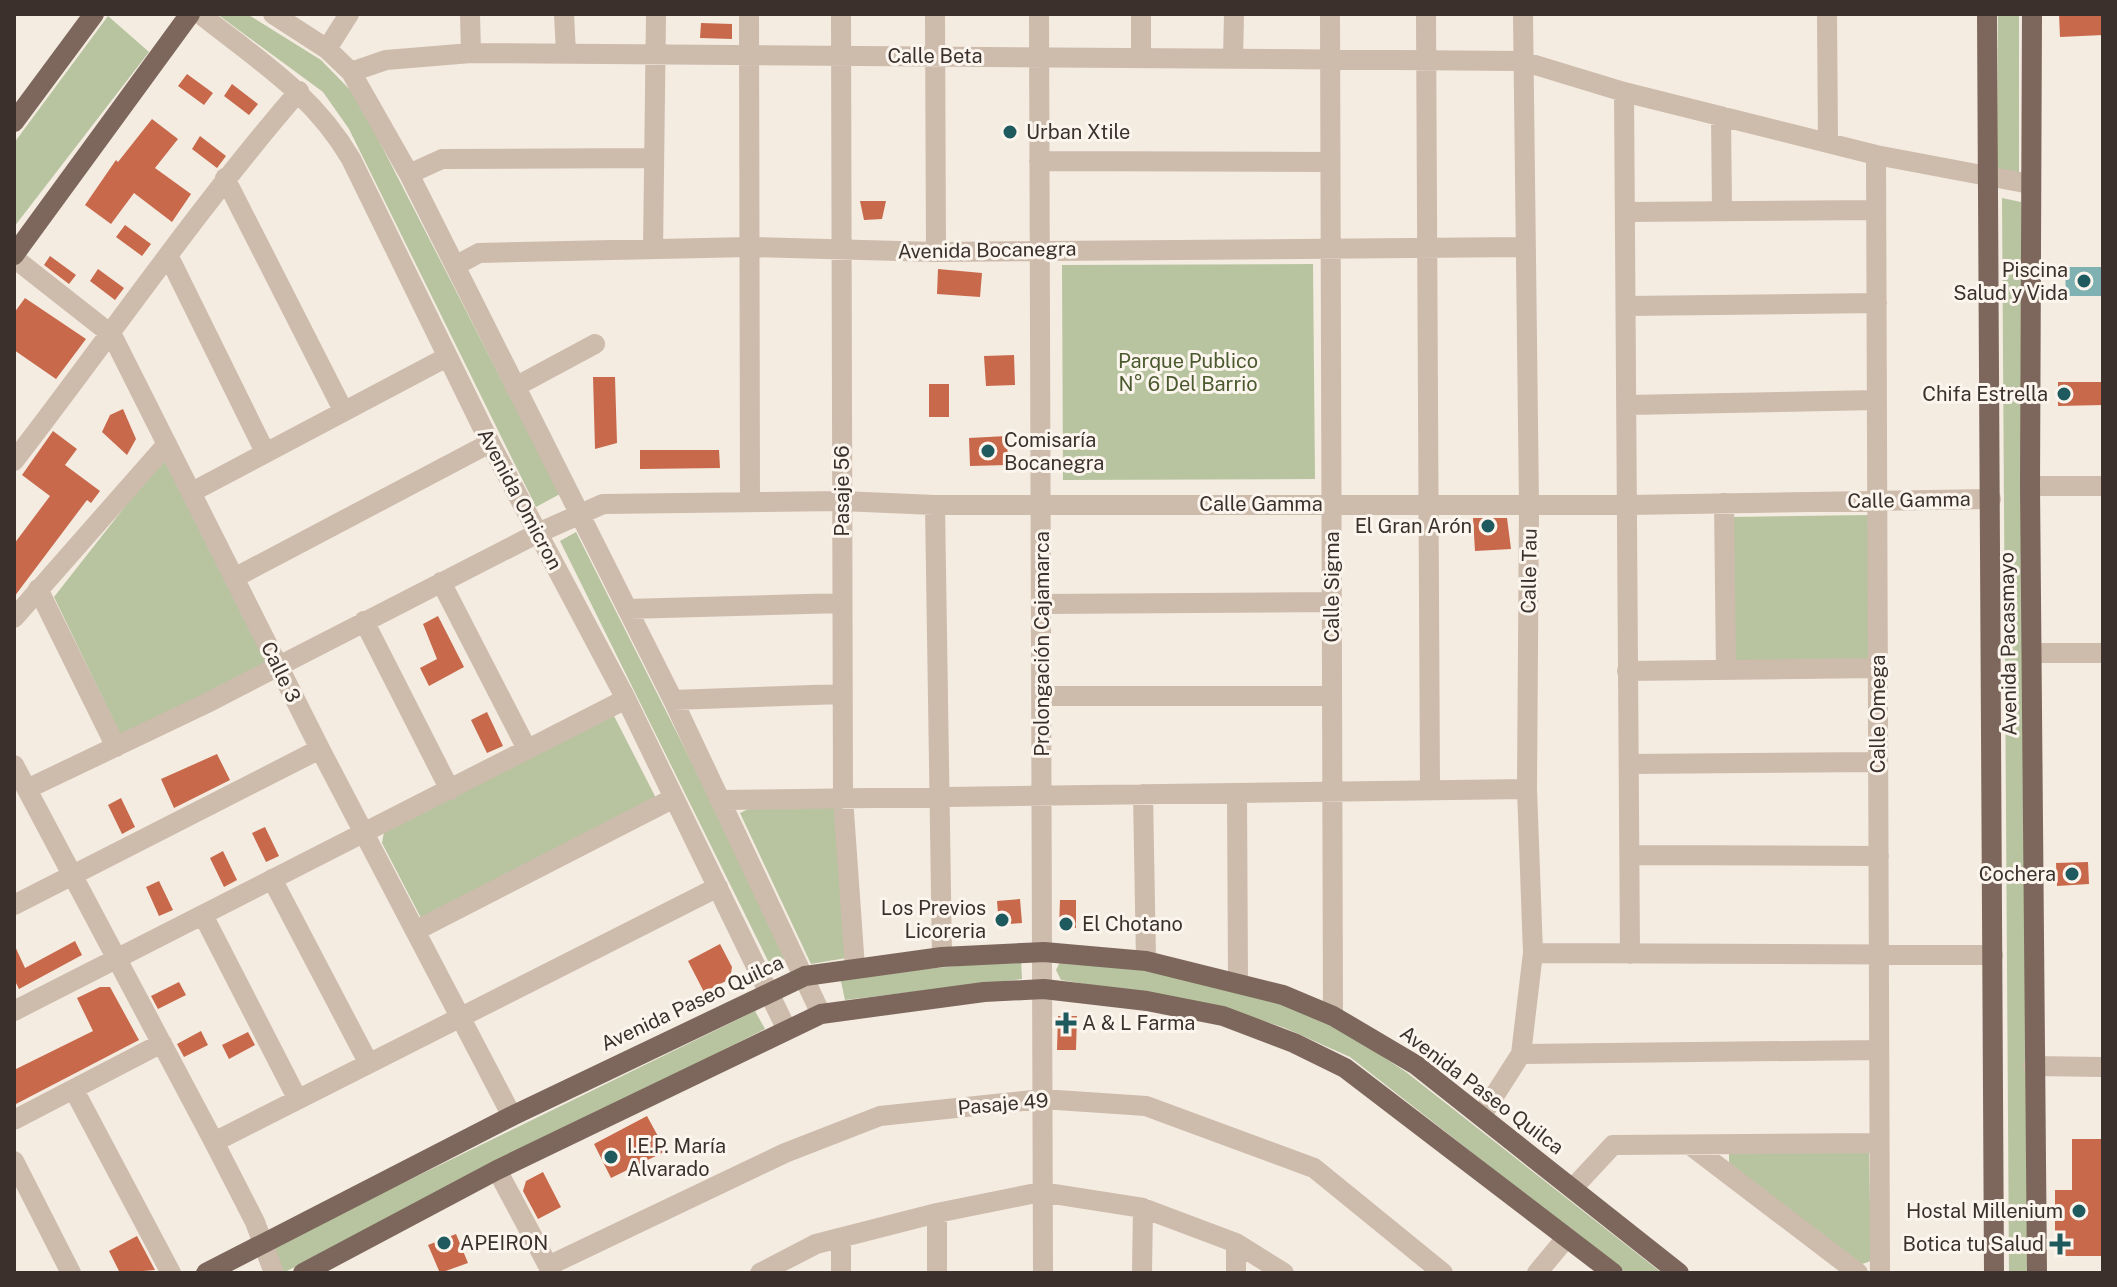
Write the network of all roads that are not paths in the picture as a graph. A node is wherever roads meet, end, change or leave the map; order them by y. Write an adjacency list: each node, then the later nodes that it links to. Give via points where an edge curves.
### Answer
1 (190, 14): 60 (main road)
2 (200, 14): 35 (street, Avenida Omicron)
3 (273, 14): 21 (street)
4 (349, 14): 21 (street)
5 (470, 14): 22 (street)
6 (564, 14): 23 (street)
7 (656, 14): 25 (street)
8 (749, 14): 24 (street)
9 (841, 14): 26 (street, Pasaje 56)
10 (935, 14): 27 (street)
11 (1039, 14): 28 (street, Prolongación Cajamarca)
12 (1141, 14): 29 (street)
13 (1234, 14): 30 (street)
14 (1330, 14): 31 (street, Calle Sigma)
15 (1426, 14): 32 (street)
16 (1523, 14): 33 (street, Calle Tau)
17 (1827, 14): 39 (street)
18 (1987, 14): 46 (main road, Avenida Pacasmayo)
19 (2032, 14): 47 (main road, Avenida Pacasmayo)
20 (84, 17): 37 (main road)
21 (327, 49): 34 (street)
22 (471, 53): 23 (street, Calle Beta); 34 (street, Calle Beta, via 386,60)
23 (566, 53): 25 (street, Calle Beta)
24 (749, 55): 25 (street, Calle Beta); 26 (street, Calle Beta); 51 (street)
25 (655, 56): 41 (street)
26 (841, 56): 27 (street, Calle Beta); 57 (street, Pasaje 56)
27 (935, 56): 28 (street, Calle Beta); 58 (street)
28 (1039, 57): 29 (street, Calle Beta); 42 (street, Prolongación Cajamarca)
29 (1141, 58): 30 (street, Calle Beta)
30 (1233, 59): 31 (street, Calle Beta)
31 (1331, 59): 32 (street, Calle Beta); 43 (street, Calle Sigma)
32 (1426, 60): 33 (street, Calle Beta); 53 (street)
33 (1522, 61): 36 (street, Calle Beta); 52 (street, Calle Tau)
34 (351, 72): 44 (street)
35 (299, 91): 45 (street); 66 (street, Avenida Omicron, via 330,123 351,159)
36 (1624, 92): 38 (street, Calle Beta); 50 (street)
37 (17, 110)
38 (1721, 116): 39 (street, Calle Beta); 48 (street)
39 (1828, 142): 40 (street, Calle Beta)
40 (1876, 155): 46 (street, Calle Beta); 49 (street, Calle Omega)
41 (653, 158): 44 (street, via 442,159); 54 (street)
42 (1039, 161): 43 (street); 55 (street, Prolongación Cajamarca)
43 (1330, 162): 56 (street, Calle Sigma)
44 (409, 174): 61 (street)
45 (225, 178): 59 (street); 70 (street)
46 (1989, 179): 47 (street, Calle Beta); 79 (main road, Avenida Pacasmayo)
47 (2030, 184): 75 (main road, Avenida Pacasmayo)
48 (1722, 210): 49 (street); 50 (street)
49 (1876, 210): 62 (street, Calle Omega)
50 (1626, 212): 63 (street)
51 (750, 247): 54 (street, Avenida Bocanegra); 57 (street, Avenida Bocanegra); 81 (street)
52 (1523, 247): 53 (street, Avenida Bocanegra); 85 (street, Calle Tau)
53 (1427, 248): 56 (street, Avenida Bocanegra); 84 (street)
54 (653, 250): 61 (street, Avenida Bocanegra, via 479,253)
55 (1040, 250): 56 (street, Avenida Bocanegra); 58 (street, Avenida Bocanegra); 87 (street, Prolongación Cajamarca)
56 (1331, 250): 83 (street, Calle Sigma)
57 (843, 251): 58 (street, Avenida Bocanegra); 80 (street, Pasaje 56)
58 (936, 252)
59 (168, 255): 64 (street); 73 (street)
60 (14, 256): 64 (street, Calle 3)
61 (455, 266): 67 (street)
62 (1877, 303): 63 (street); 68 (street, Calle Omega)
63 (1627, 306): 69 (street)
64 (112, 335): 72 (street, Calle 3); 74 (street)
65 (595, 344): 67 (street)
66 (447, 357): 70 (street); 71 (street, Avenida Omicron)
67 (515, 387): 89 (street)
68 (1877, 400): 69 (street); 78 (street, Calle Omega)
69 (1628, 405): 88 (street)
70 (343, 410): 73 (street)
71 (490, 443): 90 (street, Avenida Omicron); 91 (street)
72 (167, 444): 77 (street, Calle 3); 93 (street)
73 (265, 452): 77 (street)
74 (14, 461)
75 (2030, 486): 76 (street); 100 (main road, Avenida Pacasmayo)
76 (2103, 486)
77 (192, 492): 91 (street, Calle 3)
78 (1877, 499): 79 (street, Calle Gamma); 82 (street, Calle Gamma); 103 (street, Calle Omega)
79 (1991, 499): 141 (main road, Avenida Pacasmayo)
80 (841, 501): 81 (street, Calle Gamma); 86 (street, Calle Gamma); 95 (street, Pasaje 56)
81 (750, 502): 89 (street, Calle Gamma, via 603,504)
82 (1724, 503): 88 (street, Calle Gamma); 104 (street)
83 (1332, 504): 84 (street, Calle Gamma); 87 (street, Calle Gamma); 94 (street, Calle Sigma)
84 (1428, 504): 85 (street, Calle Gamma); 120 (street)
85 (1529, 504): 88 (street, Calle Gamma); 118 (street, Calle Tau)
86 (935, 505): 87 (street, Calle Gamma); 125 (street)
87 (1041, 505): 96 (street, Prolongación Cajamarca)
88 (1628, 505): 105 (street)
89 (579, 514): 90 (street, Calle Gamma); 97 (street)
90 (538, 533): 92 (street, Calle Gamma); 109 (street, Avenida Omicron)
91 (234, 578): 102 (street, Calle 3)
92 (441, 582): 99 (street, Calle Gamma); 113 (street)
93 (38, 589): 98 (street); 111 (street)
94 (1332, 602): 96 (street); 108 (street, Calle Sigma)
95 (842, 603): 97 (street); 106 (street, Pasaje 56)
96 (1042, 604): 107 (street, Prolongación Cajamarca)
97 (627, 609): 110 (street)
98 (14, 618)
99 (364, 621): 102 (street, Calle Gamma); 119 (street)
100 (2033, 653): 101 (street); 160 (main road, Avenida Pacasmayo)
101 (2103, 653)
102 (277, 664): 111 (street, Calle Gamma); 112 (street, Calle 3)
103 (1878, 668): 104 (street); 114 (street, Calle Omega)
104 (1726, 670): 105 (street)
105 (1627, 671): 115 (street)
106 (842, 694): 110 (street); 127 (street, Pasaje 56)
107 (1042, 696): 108 (street); 124 (street, Prolongación Cajamarca)
108 (1332, 696): 121 (street, Calle Sigma)
109 (626, 699): 113 (street); 126 (street, Avenida Omicron)
110 (673, 700): 128 (street)
111 (116, 747): 117 (street, Calle Gamma)
112 (320, 749): 129 (street, Calle 3); 132 (street)
113 (527, 749): 119 (street)
114 (1878, 762): 115 (street); 131 (street, Calle Omega)
115 (1630, 764): 130 (street)
116 (14, 765): 117 (street)
117 (27, 789): 132 (street)
118 (1527, 789): 120 (street); 139 (street, Calle Tau)
119 (450, 790): 129 (street)
120 (1430, 790): 121 (street)
121 (1332, 792): 122 (street); 153 (street, Calle Sigma)
122 (1237, 793): 123 (street); 148 (street)
123 (1143, 794): 124 (street); 145 (street)
124 (1043, 796): 125 (street); 138 (street, Prolongación Cajamarca)
125 (939, 797): 127 (street); 143 (street)
126 (674, 798): 134 (street, Avenida Omicron); 137 (street)
127 (843, 798): 128 (street); 146 (street, Pasaje 56)
128 (721, 800): 147 (street)
129 (364, 833): 133 (street); 137 (street, Calle 3)
130 (1631, 855): 131 (street); 140 (street)
131 (1879, 856): 142 (street, Calle Omega)
132 (71, 875): 135 (street); 144 (street)
133 (272, 879): 136 (street); 159 (street)
134 (718, 887): 150 (street, Avenida Omicron); 154 (street)
135 (14, 905)
136 (203, 915): 144 (street); 163 (street)
137 (415, 931): 154 (street, Calle 3)
138 (1044, 952): 143 (main road, Avenida Paseo Quilca); 145 (main road, Avenida Paseo Quilca); 149 (street, Prolongación Cajamarca)
139 (1533, 953): 140 (street); 158 (street, Calle Tau)
140 (1630, 954): 142 (street)
141 (1993, 955): 142 (street); 200 (main road, Avenida Pacasmayo)
142 (1879, 956): 157 (street, Calle Omega)
143 (942, 957): 146 (main road, Avenida Paseo Quilca)
144 (116, 958): 151 (street); 156 (street)
145 (1146, 961): 148 (main road, Avenida Paseo Quilca)
146 (855, 968): 147 (main road, Avenida Paseo Quilca)
147 (805, 976): 150 (main road, Avenida Paseo Quilca); 152 (street)
148 (1238, 982): 153 (main road, Avenida Paseo Quilca)
149 (1044, 989): 152 (main road); 164 (street, Prolongación Cajamarca); 177 (main road, via 1184,1007 1294,1043 1345,1068 1393,1102)
150 (769, 991): 155 (street, Avenida Omicron); 166 (main road, Avenida Paseo Quilca)
151 (14, 1011)
152 (821, 1014): 155 (main road)
153 (1333, 1016): 165 (main road, Avenida Paseo Quilca, via 1416,1065)
154 (460, 1018): 159 (street); 166 (street, Calle 3)
155 (786, 1028): 172 (main road)
156 (162, 1043): 162 (street); 168 (street)
157 (1879, 1050): 158 (street); 169 (street, Calle Omega)
158 (1521, 1054): 165 (street, Calle Tau)
159 (368, 1062): 163 (street)
160 (2033, 1066): 161 (street); 201 (main road, Avenida Pacasmayo)
161 (2103, 1067)
162 (74, 1090): 167 (street); 183 (street)
163 (297, 1098): 168 (street)
164 (1042, 1099): 174 (street, Prolongación Cajamarca); 181 (street, Pasaje 49, via 880,1116 785,1153); 194 (street, Pasaje 49, via 1146,1106 1314,1168)
165 (1482, 1115): 173 (main road, Avenida Paseo Quilca)
166 (512, 1116): 180 (main road, Avenida Paseo Quilca)
167 (14, 1120)
168 (214, 1142): 180 (street)
169 (1879, 1143): 170 (street); 199 (street, Calle Omega)
170 (1690, 1145): 173 (street, via 1613,1145); 198 (street)
171 (14, 1161): 182 (street)
172 (497, 1170): 181 (street); 186 (main road)
173 (1573, 1188): 197 (main road, Avenida Paseo Quilca)
174 (1041, 1192): 175 (street); 176 (street); 190 (street, Prolongación Cajamarca)
175 (1143, 1208): 179 (street); 191 (street)
176 (937, 1213): 178 (street); 189 (street)
177 (1567, 1237): 195 (street); 196 (main road)
178 (841, 1238): 187 (street, via 816,1244); 188 (street)
179 (1236, 1243): 192 (street); 193 (street)
180 (262, 1244): 184 (main road, Avenida Paseo Quilca); 185 (street)
181 (550, 1270)
182 (71, 1273)
183 (171, 1273)
184 (206, 1273)
185 (274, 1273)
186 (303, 1273)
187 (760, 1273)
188 (841, 1273)
189 (937, 1273)
190 (1043, 1273)
191 (1142, 1273)
192 (1236, 1273)
193 (1284, 1273)
194 (1443, 1273)
195 (1537, 1273)
196 (1613, 1273)
197 (1679, 1273)
198 (1858, 1273)
199 (1880, 1273)
200 (1994, 1273)
201 (2037, 1273)

